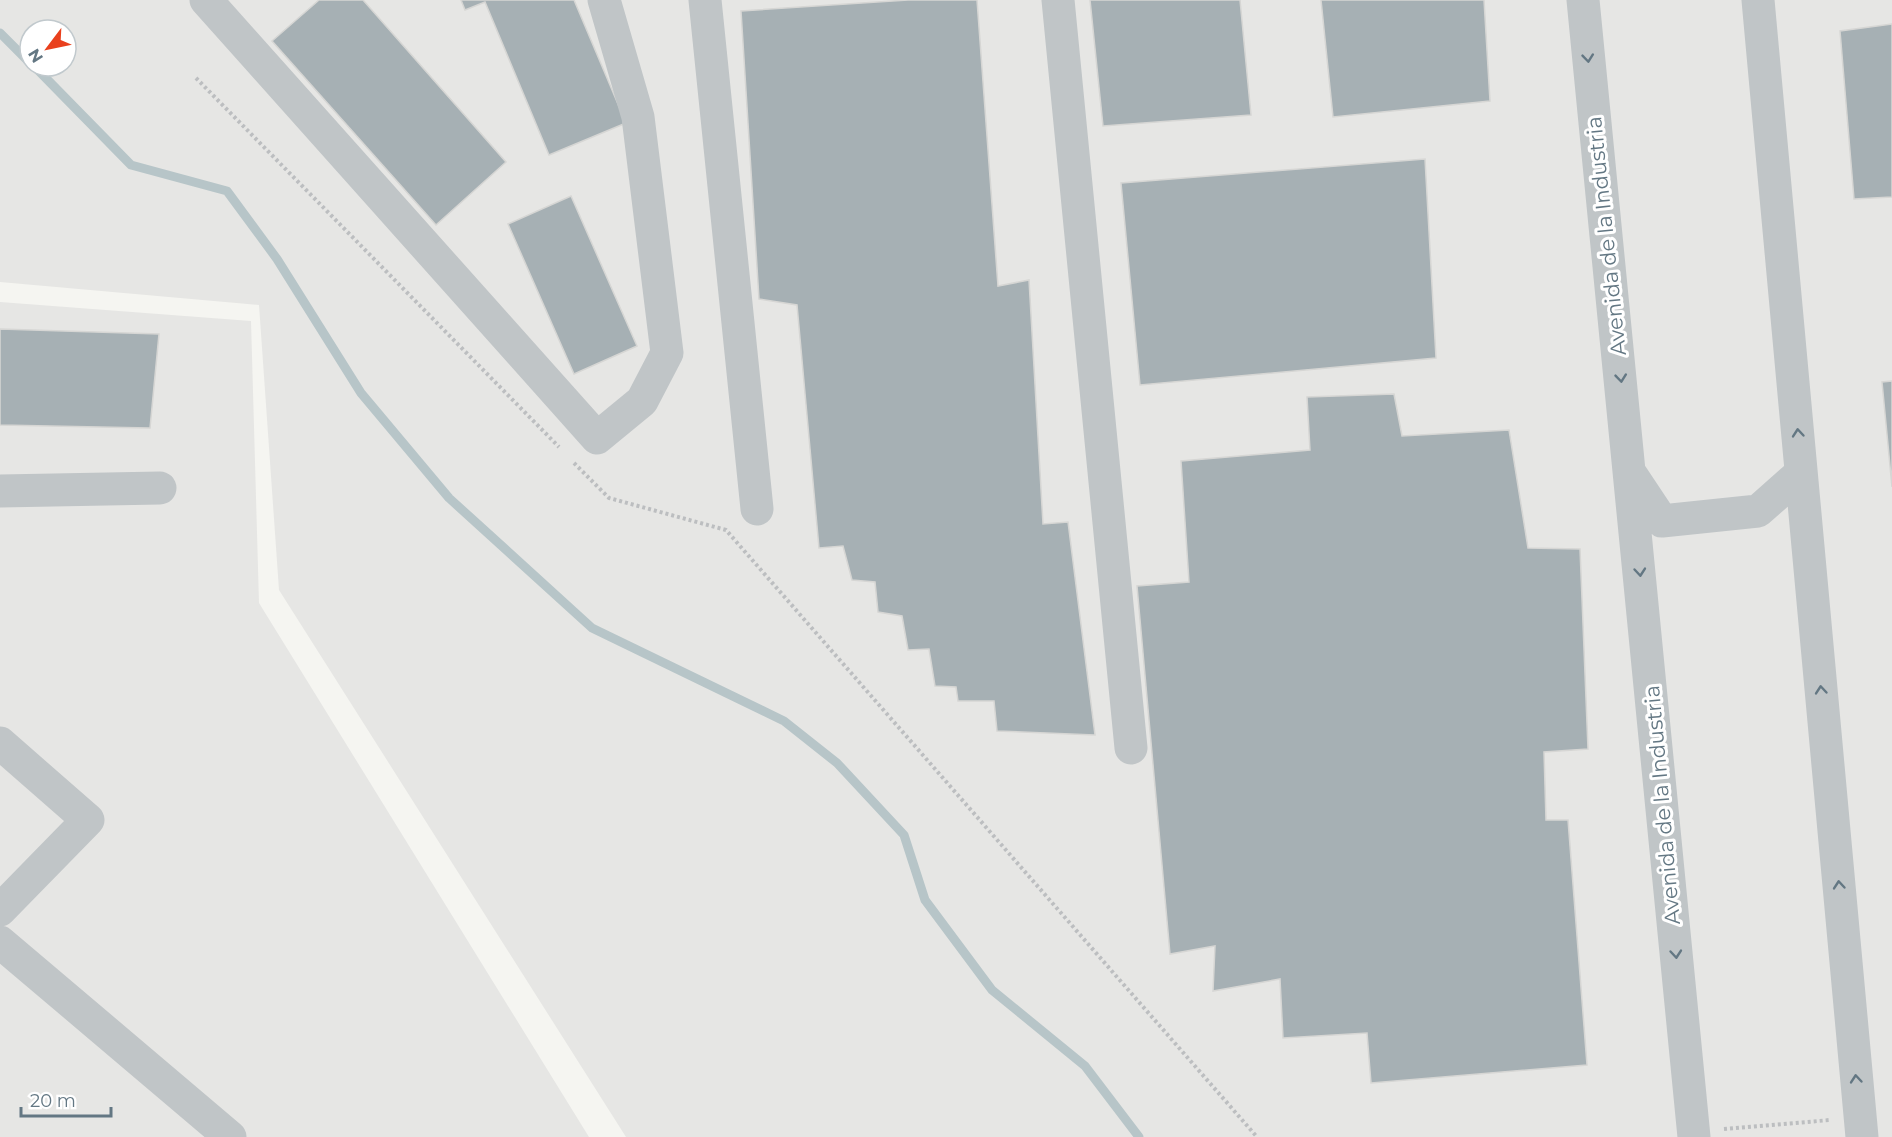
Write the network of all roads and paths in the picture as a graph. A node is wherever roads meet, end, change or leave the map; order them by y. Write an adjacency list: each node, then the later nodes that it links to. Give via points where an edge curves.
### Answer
1 (206, 0): 2 (street, via 597,438 642,401 667,353 638,117)
2 (604, 0)
3 (705, 0): 14 (street)
4 (1058, 0): 16 (street)
5 (1582, 0): 10 (street, Avenida de la Industria, one-way to 10)
6 (1758, 0): 11 (street, one-way to 6)
7 (196, 78): 8 (path)
8 (560, 448)
9 (568, 456): 22 (path, via 609,498 726,530)
10 (1630, 473): 11 (street, Avenida de la Industria, via 1662,521 1758,511); 20 (street, Avenida de la Industria, one-way to 20)
11 (1802, 473): 19 (street, one-way to 11)
12 (160, 488): 13 (street)
13 (0, 491)
14 (757, 509)
15 (0, 743): 17 (street, via 88,820)
16 (1131, 748)
17 (0, 910)
18 (0, 942): 21 (street)
19 (1861, 1127): 20 (path)
20 (1694, 1134)
21 (230, 1137)
22 (1257, 1137)

